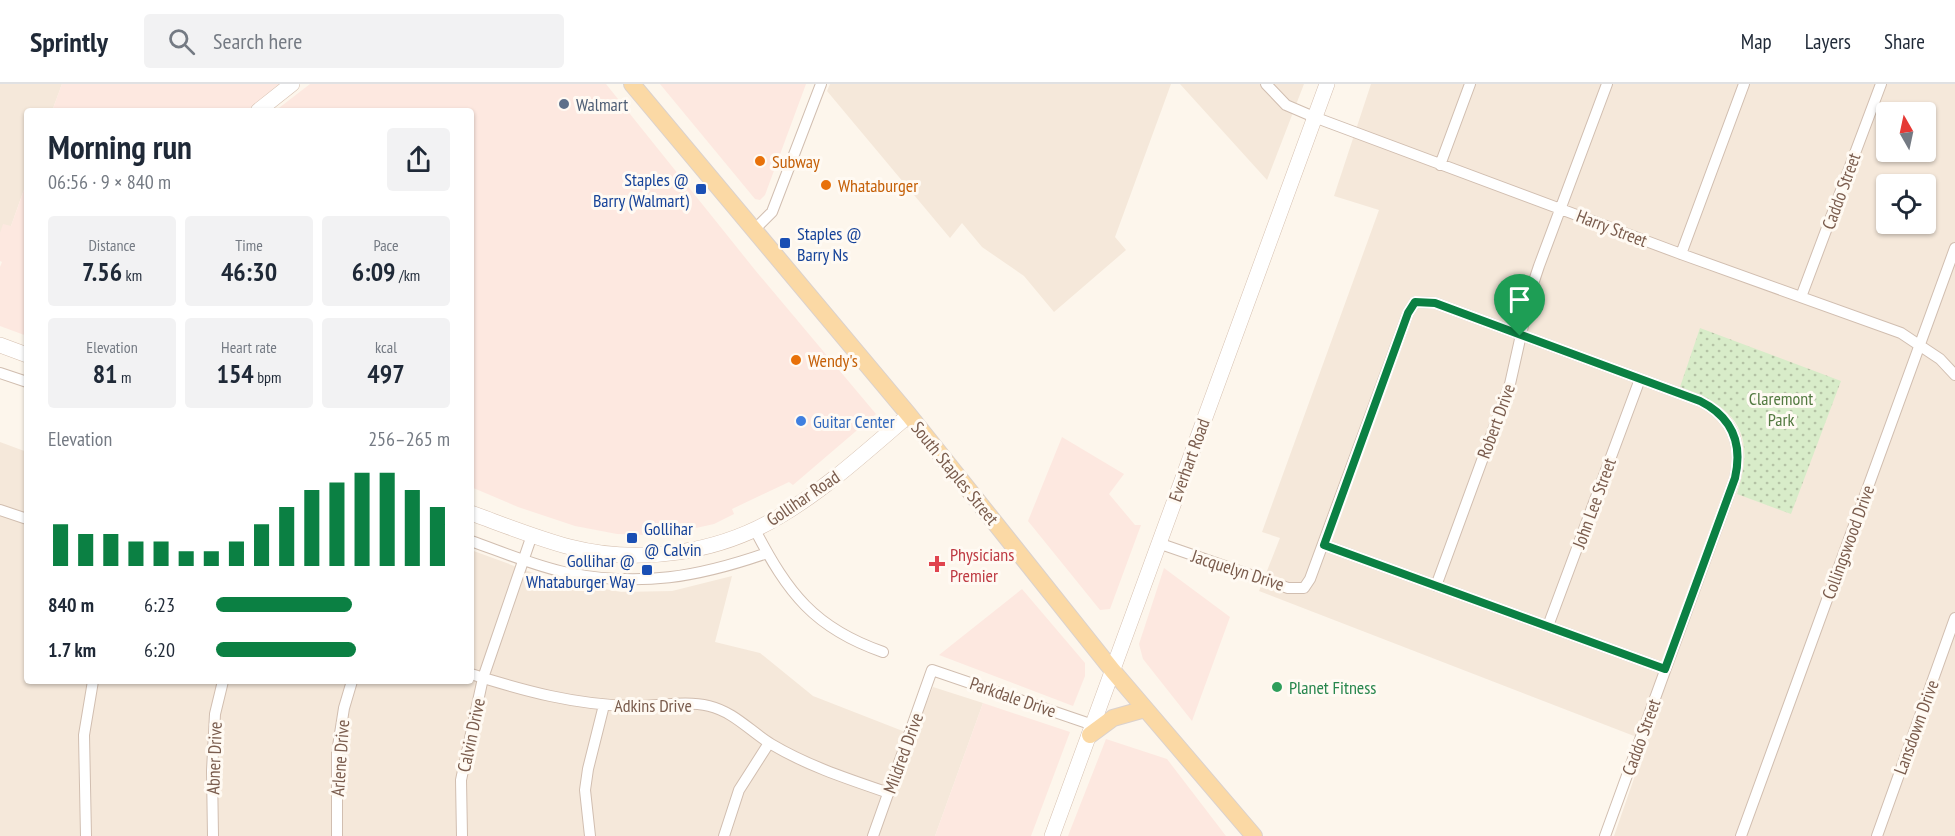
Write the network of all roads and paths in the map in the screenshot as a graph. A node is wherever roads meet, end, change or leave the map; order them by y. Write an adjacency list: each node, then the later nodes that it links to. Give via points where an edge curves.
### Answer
1 (292, 84): 10 (main road)
2 (632, 84): 14 (main road, South Staples Street)
3 (821, 84): 14 (street, via 772,212)
4 (1266, 84): 11 (street, Harry Street, via 1286,105)
5 (1327, 84): 11 (main road, Everhart Road)
6 (1470, 84): 12 (street)
7 (1607, 84): 13 (street, Robert Drive)
8 (1744, 84): 16 (street)
9 (1881, 84): 17 (street, Caddo Street)
10 (262, 108)
11 (1314, 117): 12 (street, Harry Street); 33 (main road, Everhart Road)
12 (1440, 165): 13 (street, Harry Street)
13 (1560, 209): 16 (street, Harry Street); 18 (street, Robert Drive, via 1531,290)
14 (754, 230): 26 (main road, South Staples Street)
15 (1955, 248): 19 (street, Collingswood Drive)
16 (1681, 254): 17 (street, Harry Street)
17 (1801, 297): 19 (street, Harry Street, via 1901,333)
18 (1520, 336): 24 (street); 34 (street, via 1435,303 1415,302); 37 (street, Robert Drive, via 1510,384)
19 (1920, 344): 23 (street, Harry Street); 64 (street, Collingswood Drive)
20 (0, 345): 21 (main road)
21 (24, 354)
22 (0, 373): 25 (street)
23 (1955, 375)
24 (1640, 379): 39 (street, John Lee Street); 41 (street, Caddo Street, via 1715,409 1734,435 1739,458)
25 (24, 381)
26 (909, 416): 30 (main road, Gollihar Road, via 828,483); 43 (main road, South Staples Street)
27 (0, 510): 29 (street)
28 (474, 514): 31 (main road, Gollihar Road)
29 (24, 518)
30 (755, 530): 31 (main road, Gollihar Road, via 687,551 629,555 571,547); 35 (street)
31 (532, 535): 36 (street, Calvin Drive)
32 (474, 542): 36 (street)
33 (1158, 543): 34 (street, Jacquelyn Drive, via 1288,588 1304,588); 43 (main road, Everhart Road)
34 (1324, 545): 37 (street)
35 (767, 553): 36 (street, via 703,573 643,580 566,573); 40 (street, via 808,609 835,630)
36 (524, 560): 45 (street, Calvin Drive)
37 (1436, 586): 39 (street)
38 (1955, 618): 65 (street, Lansdown Drive)
39 (1548, 626): 41 (street)
40 (883, 652)
41 (1665, 669): 63 (street, Caddo Street)
42 (932, 670): 51 (street, Parkdale Drive); 53 (street, Mildred Drive)
43 (1113, 671): 50 (main road, South Staples Street); 51 (main road, Everhart Road)
44 (474, 675): 45 (street, Adkins Drive)
45 (483, 678): 49 (street, Adkins Drive, via 558,699); 57 (street, Calvin Drive, via 461,780)
46 (92, 684): 54 (street, via 84,735)
47 (223, 684): 55 (street, Abner Drive, via 215,714)
48 (351, 684): 56 (street, Arlene Drive, via 337,753)
49 (604, 705): 52 (street, Adkins Drive, via 708,706 740,720); 58 (street, via 585,790)
50 (1145, 709): 51 (main road, via 1113,718); 62 (main road, South Staples Street)
51 (1092, 730): 61 (main road, Everhart Road)
52 (769, 743): 53 (street, Adkins Drive, via 817,768); 59 (street, via 740,790)
53 (889, 793): 60 (street, Mildred Drive)
54 (86, 836)
55 (213, 836)
56 (337, 836)
57 (462, 836)
58 (590, 836)
59 (724, 836)
60 (873, 836)
61 (1052, 836)
62 (1254, 836)
63 (1605, 836)
64 (1741, 836)
65 (1877, 836)

